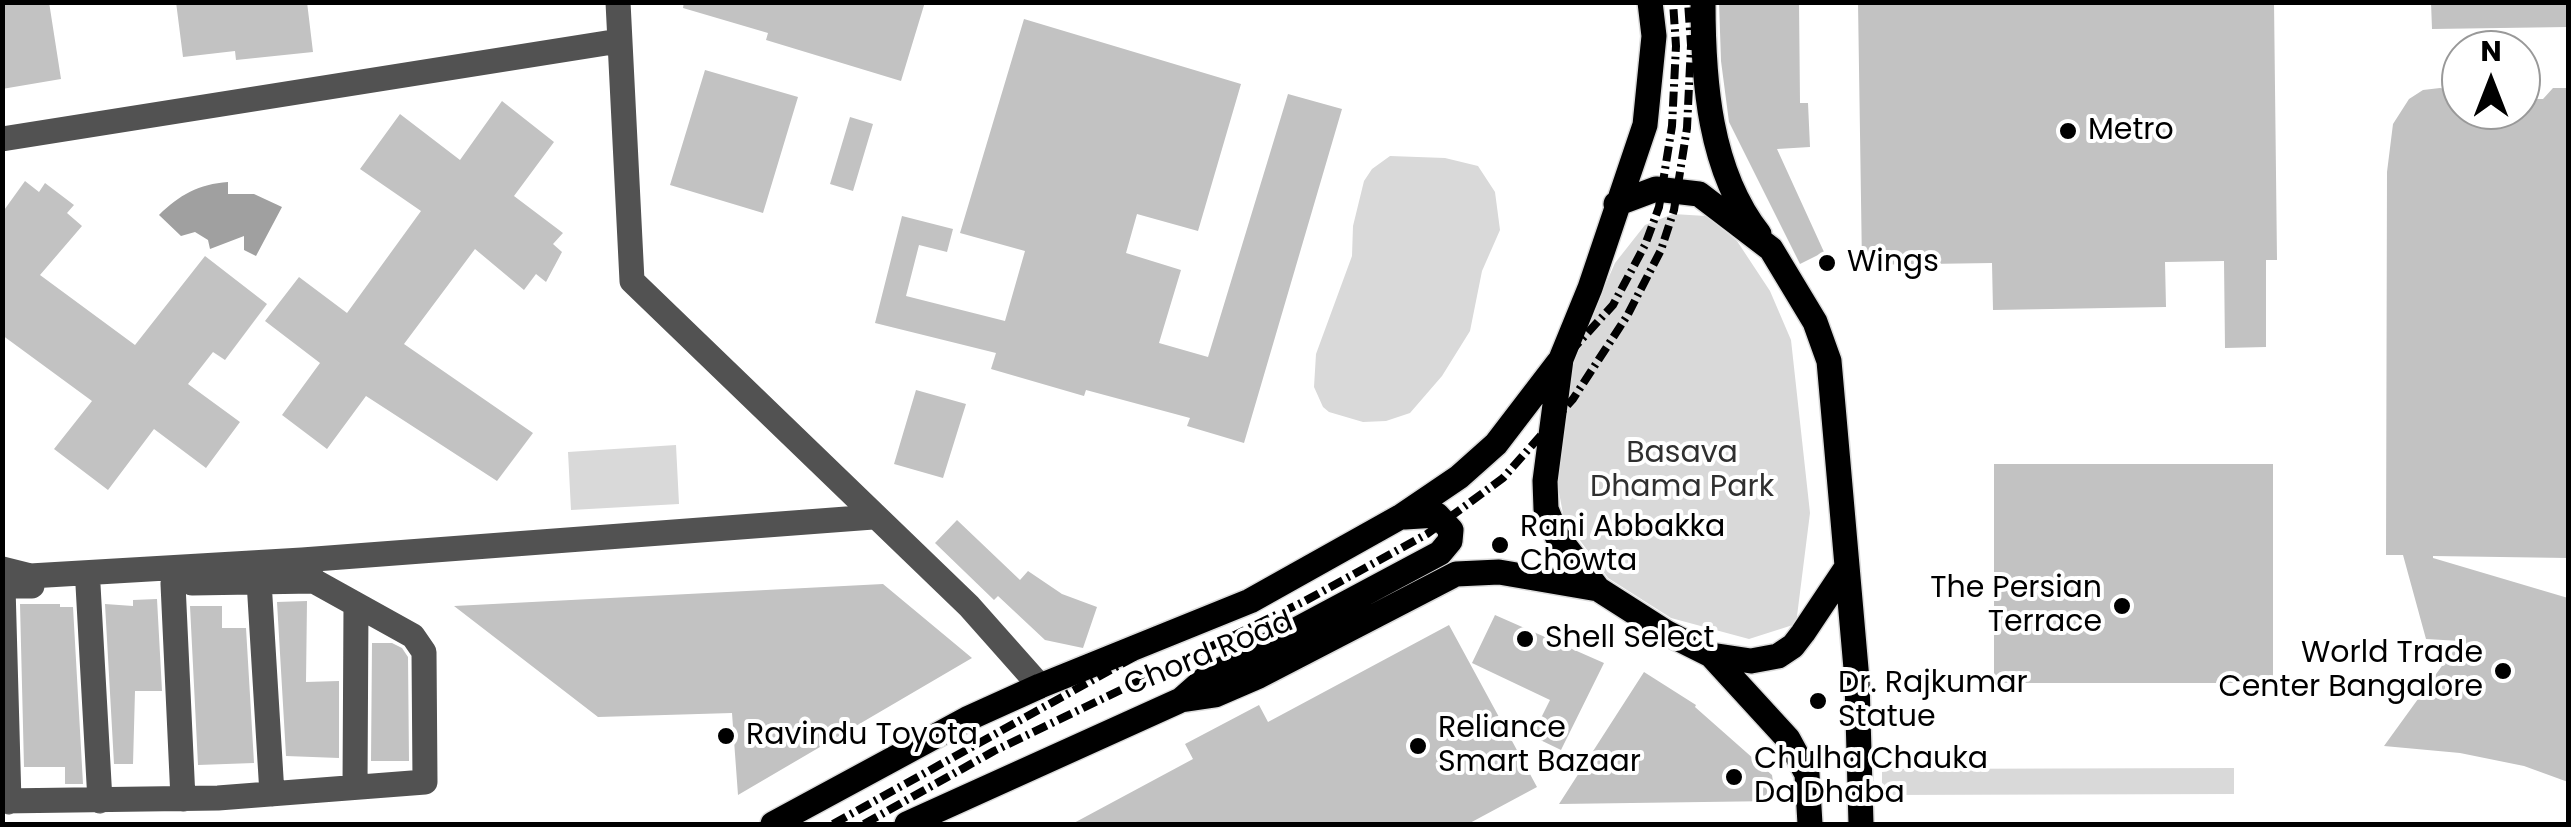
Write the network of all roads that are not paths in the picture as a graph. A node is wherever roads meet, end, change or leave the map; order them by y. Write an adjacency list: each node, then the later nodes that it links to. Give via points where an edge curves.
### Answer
1 (618, 2): 4 (street)
2 (1650, 2): 6 (main road, via 1654,36 1645,125)
3 (1703, 2): 7 (main road, via 1704,76 1716,146 1748,220)
4 (619, 41): 5 (street); 9 (street, via 632,281)
5 (2, 139)
6 (1616, 204): 7 (main road, via 1656,189 1699,194); 8 (main road)
7 (1771, 250): 11 (main road, via 1815,322 1829,361)
8 (1561, 359): 10 (main road, via 1496,444); 17 (main road, via 1546,509 1557,536)
9 (873, 516): 13 (street); 20 (street, via 969,606)
10 (1400, 518): 20 (main road, via 1250,601); 21 (main road, via 1437,515 1452,530 1450,541 1440,554 1206,678)
11 (1847, 566): 19 (main road, via 1803,634 1778,656 1751,661); 32 (main road)
12 (2, 568): 13 (street, via 30,576)
13 (308, 571): 14 (street); 18 (street)
14 (259, 581): 15 (street); 23 (street)
15 (173, 584): 16 (street); 24 (street)
16 (88, 585): 26 (street); 27 (street, via 2,586)
17 (1598, 588): 19 (main road); 21 (main road, Chord Road, via 1499,572 1456,574 1259,676 1215,695)
18 (356, 605): 22 (street); 22 (street, via 413,636 424,652 425,782)
19 (1710, 655): 31 (main road, via 1788,739 1807,774)
20 (1040, 686): 29 (main road)
21 (1181, 700): 30 (main road, Chord Road)
22 (356, 787): 23 (street)
23 (272, 794): 25 (street)
24 (183, 798): 25 (street); 26 (street)
25 (218, 798): 28 (street)
26 (100, 801): 27 (street)
27 (6, 802)
28 (222, 824)
29 (773, 824)
30 (907, 824)
31 (1810, 824)
32 (1861, 824)

